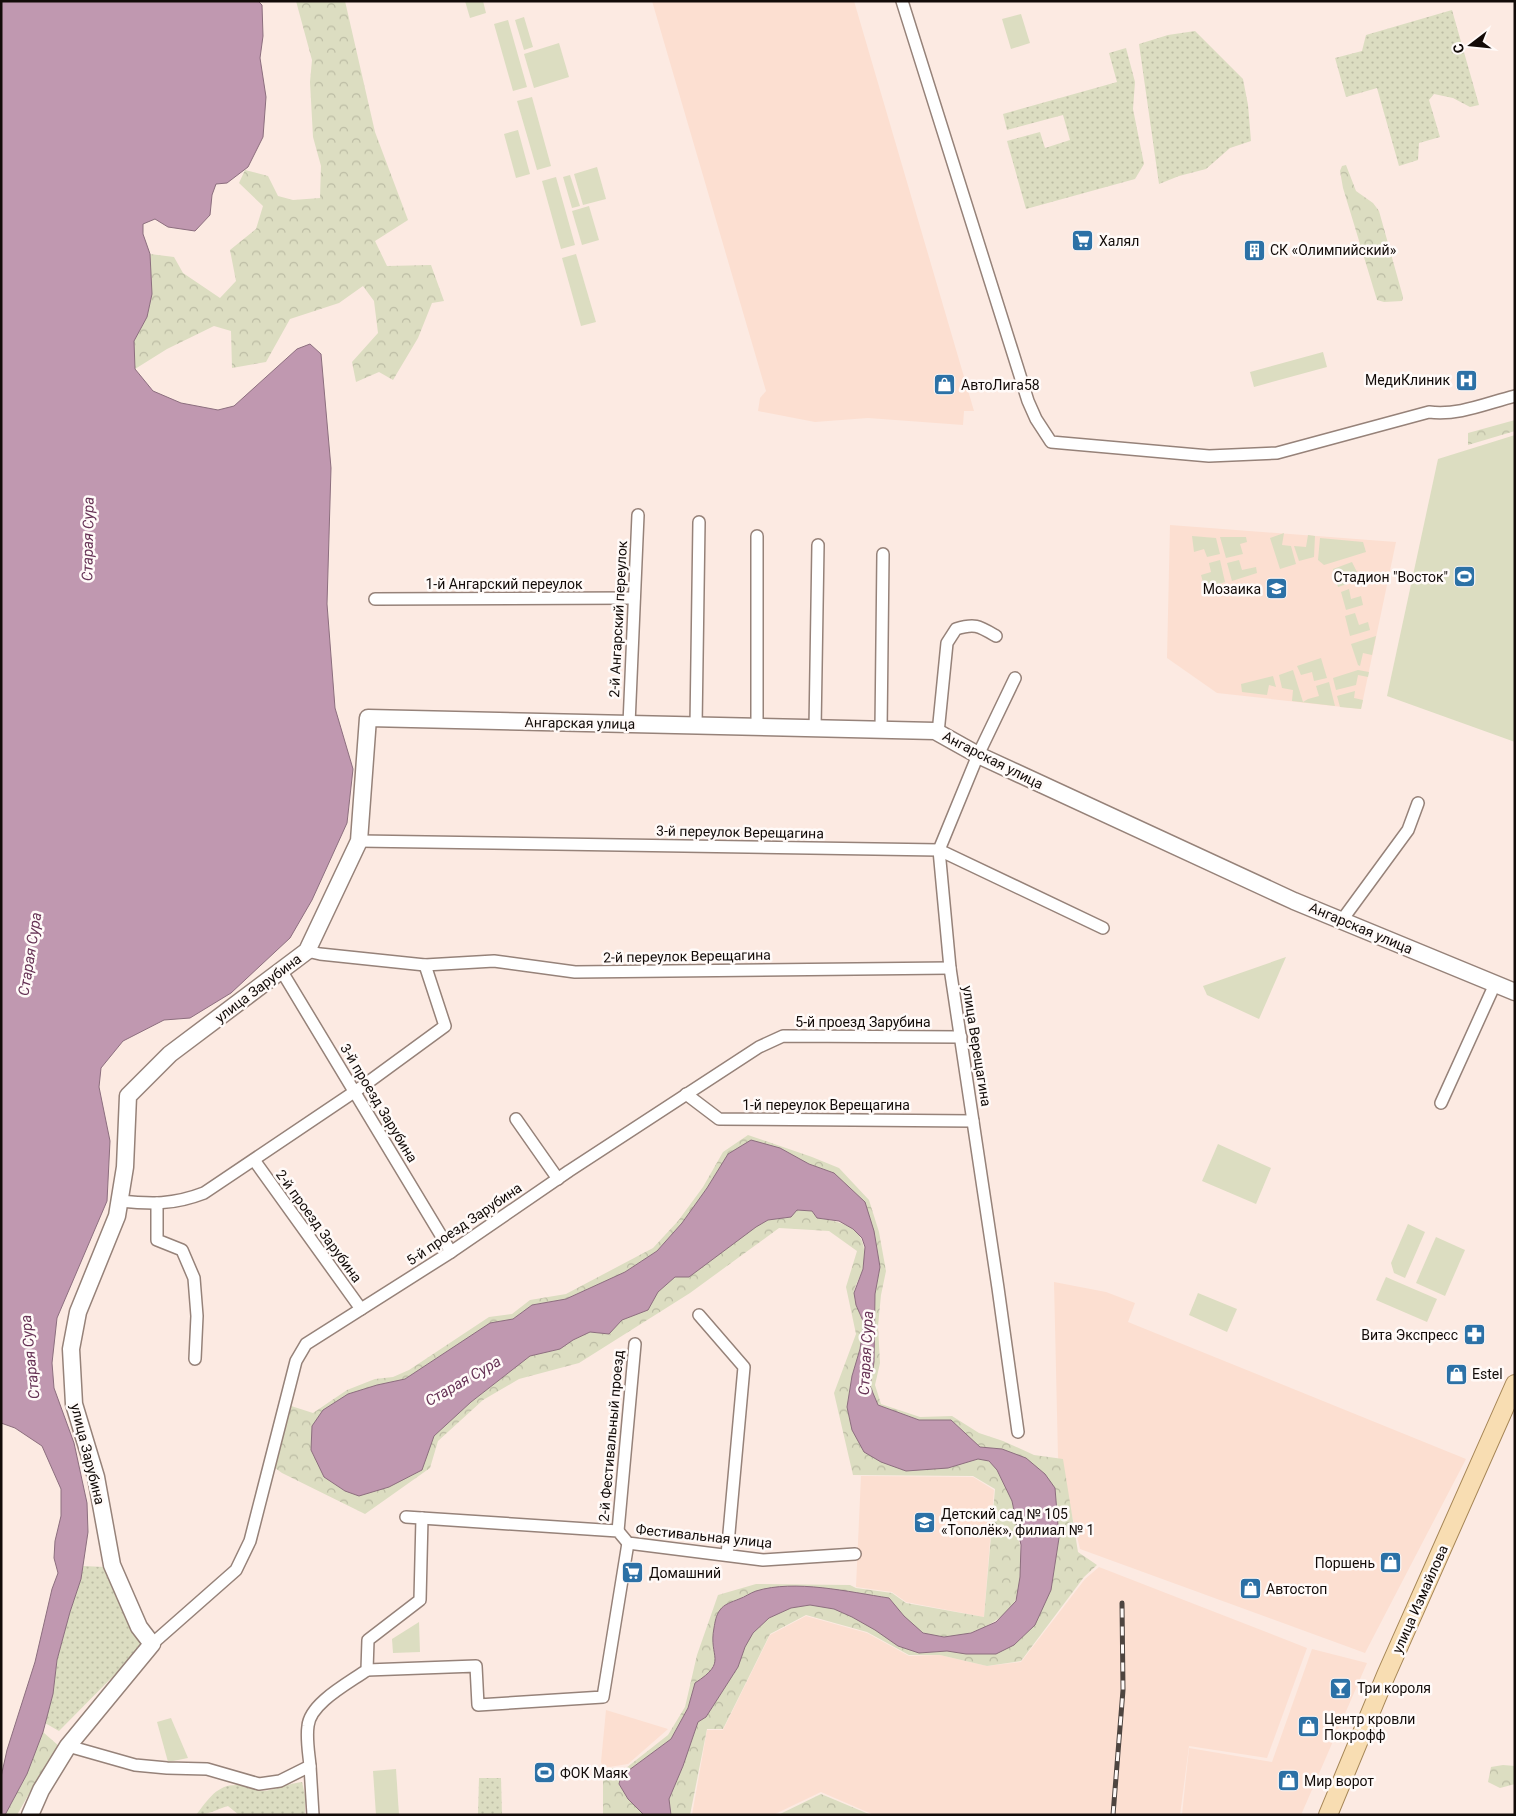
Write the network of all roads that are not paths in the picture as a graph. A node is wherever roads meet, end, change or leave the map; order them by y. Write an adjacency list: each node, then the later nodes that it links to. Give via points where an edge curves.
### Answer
1 (902, 1): 2 (street, via 1028,401 1051,442 1209,456 1277,454 1429,412 1462,411)
2 (1515, 396)
3 (638, 515): 8 (street, 2-й Ангарский переулок)
4 (698, 522): 14 (street)
5 (757, 536): 15 (street)
6 (818, 545): 16 (street)
7 (883, 554): 17 (street)
8 (634, 598): 9 (street, 1-й Ангарский переулок); 13 (street, 2-й Ангарский переулок)
9 (375, 599)
10 (996, 636): 18 (street, via 969,624 956,628 947,644)
11 (1015, 678): 19 (street, улица Верещагина)
12 (368, 718): 13 (street, Ангарская улица); 21 (street, улица Зарубина)
13 (629, 724): 14 (street, Ангарская улица)
14 (696, 726): 15 (street, Ангарская улица)
15 (757, 727): 16 (street, Ангарская улица)
16 (815, 728): 17 (street, Ангарская улица)
17 (881, 730): 18 (street, Ангарская улица)
18 (938, 733): 19 (street, Ангарская улица)
19 (978, 756): 22 (street, улица Верещагина); 23 (street, Ангарская улица)
20 (1418, 803): 23 (street, via 1408,830)
21 (358, 840): 22 (street, 3-й переулок Верещагина); 25 (street, улица Зарубина)
22 (939, 850): 24 (street, 3-й переулок Верещагина); 27 (street, улица Верещагина)
23 (1342, 920): 29 (street, Ангарская улица)
24 (1103, 928)
25 (307, 951): 26 (street, 2-й переулок Верещагина); 28 (street, улица Зарубина)
26 (425, 965): 27 (street, 2-й переулок Верещагина, via 494,961 574,972); 32 (street, via 445,1026)
27 (950, 968): 31 (street, улица Верещагина)
28 (281, 970): 32 (street, 3-й проезд Зарубина); 39 (street, улица Зарубина, via 170,1054 128,1096 125,1167)
29 (1495, 984): 30 (street, Ангарская улица); 34 (street)
30 (1515, 992)
31 (960, 1037): 33 (street, 5-й проезд Зарубина, via 783,1036 759,1047); 36 (street, улица Верещагина)
32 (354, 1092): 37 (street); 41 (street, 3-й проезд Зарубина)
33 (686, 1094): 36 (street, 1-й переулок Верещагина, via 719,1119); 38 (street, 5-й проезд Зарубина)
34 (1441, 1103)
35 (516, 1119): 38 (street)
36 (973, 1121): 47 (street, улица Верещагина)
37 (254, 1160): 40 (street, via 204,1193 183,1201); 42 (street, 2-й проезд Зарубина)
38 (558, 1179): 41 (street, 5-й проезд Зарубина)
39 (119, 1202): 40 (street); 54 (street, улица Зарубина, via 117,1216 78,1312 71,1349 74,1404 96,1477 112,1565 139,1628)
40 (157, 1203): 45 (street, via 157,1240 182,1250 194,1278 197,1316)
41 (451, 1252): 42 (street, 5-й проезд Зарубина)
42 (361, 1309): 54 (street, 5-й проезд Зарубина, via 306,1344 296,1361 250,1541 236,1570)
43 (699, 1315): 53 (street, via 744,1367)
44 (635, 1344): 50 (street, 2-й Фестивальный проезд)
45 (195, 1359)
46 (1515, 1384): 60 (main road, улица Измайлова, via 1386,1675)
47 (1018, 1432)
48 (406, 1517): 49 (street, Фестивальная улица)
49 (422, 1518): 50 (street, Фестивальная улица); 55 (street, via 420,1600 368,1640)
50 (618, 1531): 51 (street, Фестивальная улица)
51 (628, 1543): 53 (street, Фестивальная улица); 55 (street, via 603,1698 478,1705 476,1666)
52 (855, 1554): 53 (street, Фестивальная улица, via 763,1560)
53 (727, 1556)
54 (152, 1644): 56 (street)
55 (367, 1670): 57 (street, via 313,1711 308,1726)
56 (68, 1746): 57 (street, via 135,1765 207,1769 259,1784 280,1782); 58 (street)
57 (310, 1766): 59 (street)
58 (30, 1815)
59 (313, 1815)
60 (1328, 1815)

